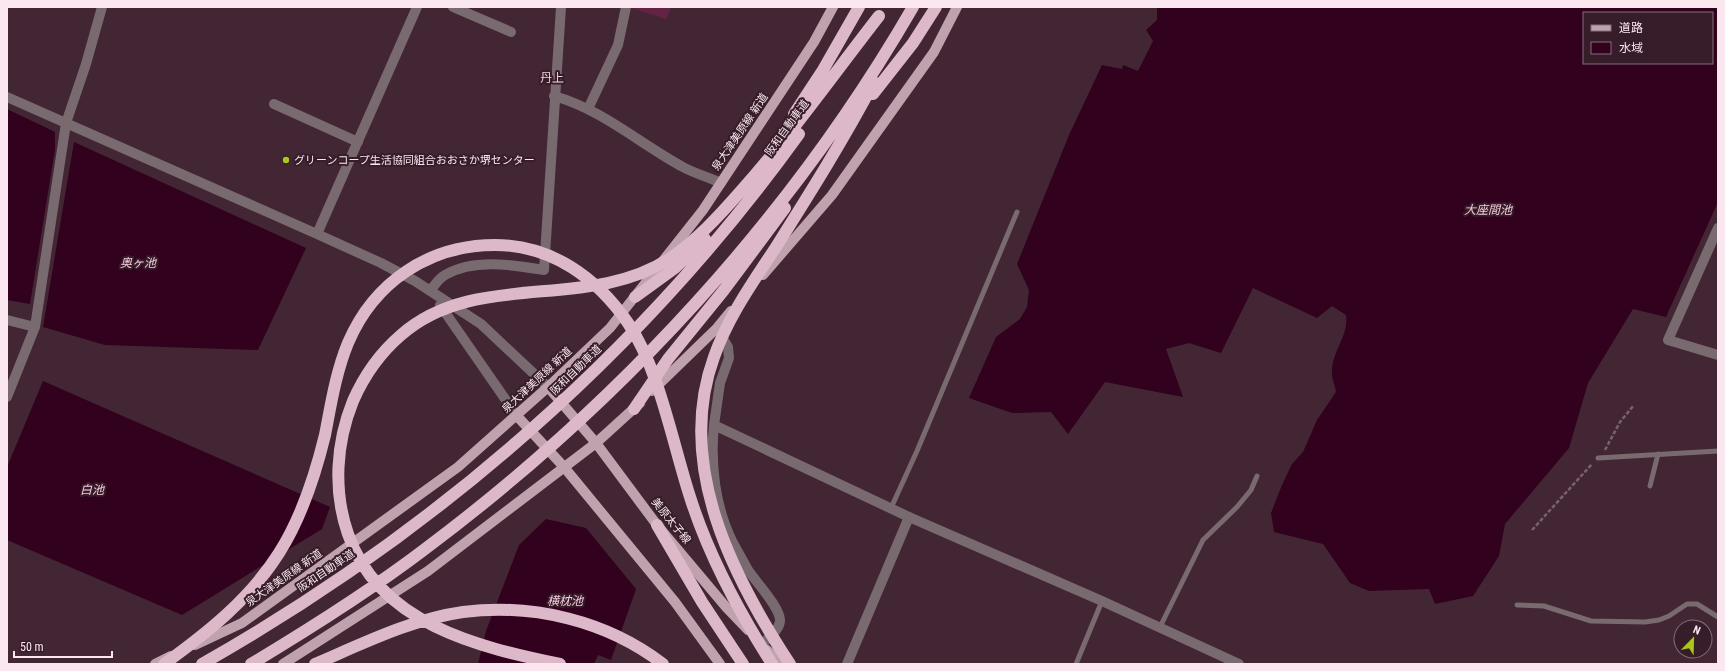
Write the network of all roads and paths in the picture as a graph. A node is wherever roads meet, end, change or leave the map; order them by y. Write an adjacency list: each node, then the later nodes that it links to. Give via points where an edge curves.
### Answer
1 (102, 7): 18 (street)
2 (417, 7): 19 (street)
3 (453, 7): 13 (street)
4 (561, 7): 14 (street)
5 (626, 7): 17 (street, via 618,45)
6 (833, 7): 20 (main road, 泉大津美原線 新道, via 814,42)
7 (859, 7): 25 (highway, via 823,70 728,212 675,268)
8 (913, 7): 12 (highway)
9 (936, 7): 33 (highway, via 913,43 668,359)
10 (957, 7): 28 (main road, via 934,52 832,195)
11 (881, 12): 54 (highway, 阪和自動車道, via 777,165 667,296 602,364 538,424 409,530 344,576); 58 (highway, via 762,168 705,229 669,259 650,269 615,281 569,289 497,296 450,306 428,315 392,343 370,370 357,393 343,432 338,477 343,518 349,538 371,575 402,607 450,634 495,650)
12 (901, 28): 55 (highway, via 849,108 798,178 688,311 623,378 496,494 424,550); 64 (highway, via 846,135 734,314 713,358 707,382 701,430 711,503 717,526 739,575)
13 (511, 32)
14 (554, 96): 17 (street); 24 (street, via 544,270 510,265 462,267 444,275)
15 (7, 97): 18 (street)
16 (274, 104): 19 (street)
17 (588, 109): 20 (street, via 682,167)
18 (66, 123): 23 (street); 27 (street)
19 (358, 142): 23 (street)
20 (721, 182): 25 (main road, 泉大津美原線 新道, via 703,210)
21 (1017, 212): 43 (lane, via 918,451)
22 (1718, 228): 29 (street, via 1668,340)
23 (317, 234): 24 (street, via 381,263)
24 (430, 290): 30 (street, via 481,324); 34 (street)
25 (635, 297): 30 (main road, 泉大津美原線 新道, via 610,328)
26 (7, 320): 27 (street)
27 (35, 327): 31 (street)
28 (717, 328): 33 (main road); 35 (street, via 728,347 729,358 720,383)
29 (1718, 355)
30 (548, 387): 34 (main road, 泉大津美原線 新道); 36 (main road, 美原太子線)
31 (7, 397)
32 (1634, 405): 39 (path, via 1620,422 1604,453)
33 (634, 409): 36 (main road)
34 (516, 416): 40 (main road); 52 (main road, 泉大津美原線 新道, via 458,468 242,623)
35 (714, 425): 43 (street); 51 (street, via 714,472 722,514 732,542 748,570 778,611 780,620 778,629)
36 (596, 443): 40 (main road); 45 (main road, 美原太子線)
37 (1718, 451): 38 (lane)
38 (1658, 454): 39 (lane); 42 (lane)
39 (1598, 458): 46 (path)
40 (564, 467): 56 (main road, via 428,571); 60 (main road, via 675,602)
41 (1257, 476): 50 (lane, via 1251,490 1237,508 1203,540)
42 (1650, 486)
43 (890, 508): 44 (street)
44 (909, 517): 47 (street); 65 (street)
45 (657, 525): 51 (main road, 美原太子線, via 726,607); 61 (highway, via 702,602)
46 (1532, 530)
47 (1102, 601): 50 (street); 66 (lane)
48 (1518, 605): 49 (lane, via 1544,606 1591,621 1631,622 1659,620 1687,604 1697,604)
49 (1718, 617)
50 (1160, 627): 67 (street)
51 (762, 644): 63 (main road, 美原太子線)
52 (155, 664)
53 (164, 664): 62 (highway, via 194,643 234,608 279,553 295,523 316,468 347,344 372,302 408,269 455,248 481,245 505,245 530,250 573,267 607,295 630,326 652,372 704,536 740,612)
54 (202, 664)
55 (252, 664)
56 (282, 664)
57 (315, 664): 59 (highway, via 408,626 462,613 516,610 571,619 598,628 624,639)
58 (560, 664)
59 (663, 664)
60 (720, 664)
61 (743, 664)
62 (772, 664)
63 (781, 664)
64 (790, 664)
65 (847, 664)
66 (1076, 664)
67 (1239, 664)

